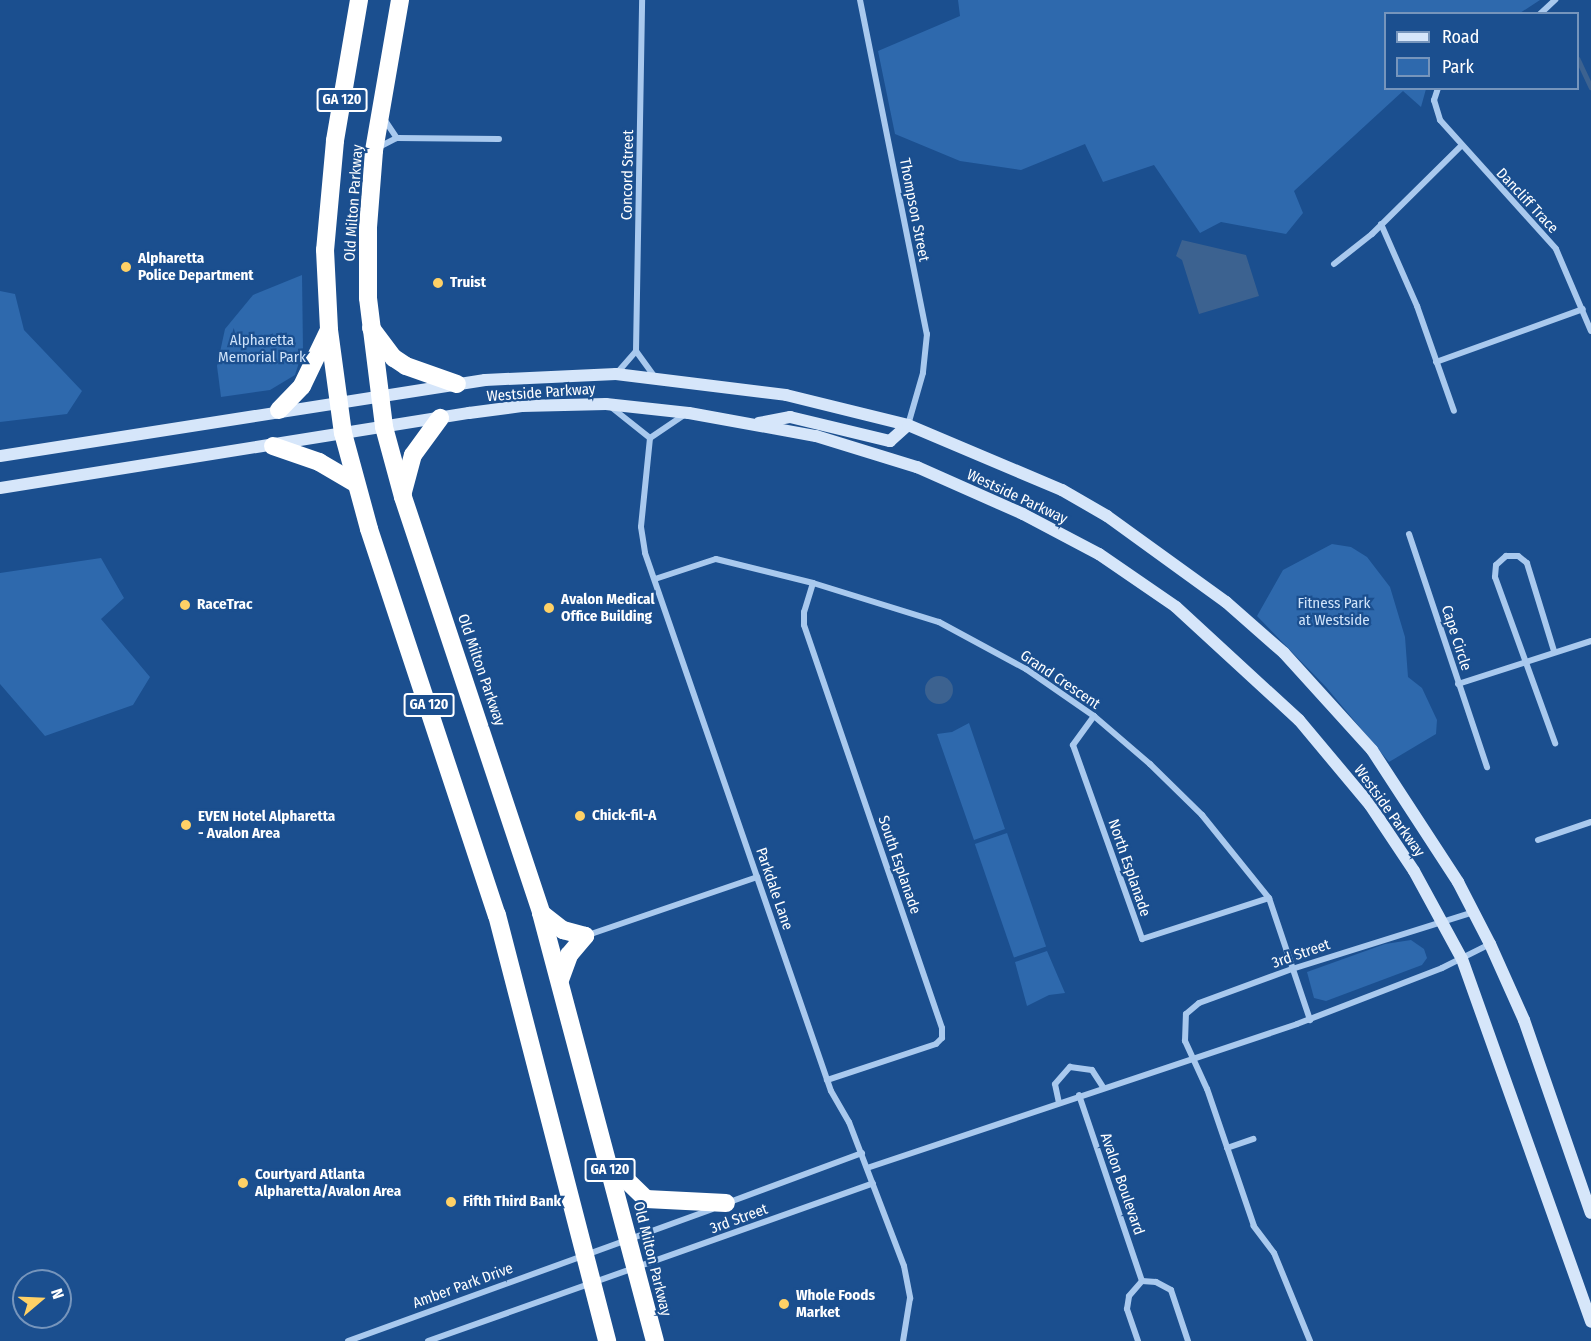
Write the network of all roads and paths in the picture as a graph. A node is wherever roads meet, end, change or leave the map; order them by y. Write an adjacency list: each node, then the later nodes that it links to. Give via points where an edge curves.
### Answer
1 (400, 0): 8 (highway, Old Milton Parkway / GA 120)
2 (642, 0): 19 (street, Concord Street)
3 (860, 0): 32 (street, Thompson Street, via 927,334 923,373)
4 (1555, 0): 6 (street)
5 (355, 7): 17 (highway, Old Milton Parkway / GA 120, via 328,206)
6 (1542, 12)
7 (1437, 90): 11 (street, Dancliff Trace, via 1434,100 1440,120)
8 (381, 113): 9 (street); 12 (highway, Old Milton Parkway / GA 120)
9 (397, 138): 10 (street); 12 (street)
10 (499, 139)
11 (1461, 146): 13 (street); 15 (street, Dancliff Trace, via 1556,249)
12 (374, 151): 16 (highway, Old Milton Parkway / GA 120, via 368,227)
13 (1382, 224): 14 (street); 20 (street)
14 (1334, 264)
15 (1583, 309): 18 (street, Dancliff Trace); 20 (street)
16 (370, 327): 23 (highway, via 394,358 406,366); 24 (highway, Old Milton Parkway / GA 120)
17 (329, 330): 25 (highway, Old Milton Parkway / GA 120); 27 (highway, via 302,386)
18 (1591, 331)
19 (636, 351): 21 (street); 22 (street)
20 (1436, 362): 28 (street)
21 (616, 374): 22 (main road, Westside Parkway); 23 (main road, Westside Parkway, via 544,375)
22 (655, 377): 32 (main road, Westside Parkway, via 786,394)
23 (457, 384): 24 (main road, Westside Parkway)
24 (378, 395): 25 (main road, Westside Parkway); 33 (highway, Old Milton Parkway / GA 120)
25 (337, 401): 27 (main road, Westside Parkway); 34 (highway, Old Milton Parkway / GA 120)
26 (606, 404): 29 (main road, Westside Parkway); 30 (main road, Westside Parkway, via 522,406); 35 (street)
27 (279, 410): 37 (main road, Westside Parkway)
28 (1454, 411)
29 (689, 413): 31 (main road, Westside Parkway); 35 (street)
30 (440, 418): 33 (main road, Westside Parkway); 40 (highway, via 413,455)
31 (752, 424): 32 (main road, via 790,417 890,441); 57 (main road, Westside Parkway, via 816,436 917,467 1023,514 1099,554 1176,607 1299,720 1370,805)
32 (908, 425): 55 (main road, Westside Parkway, via 1071,495 1107,516 1226,602 1284,653 1372,750 1419,819)
33 (384, 427): 34 (main road, Westside Parkway); 40 (highway, Old Milton Parkway / GA 120)
34 (343, 433): 36 (main road, Westside Parkway); 38 (highway, Old Milton Parkway / GA 120)
35 (650, 438): 42 (street, Parkdale Lane, via 641,527)
36 (273, 446): 38 (highway, via 324,464); 39 (main road, Westside Parkway)
37 (0, 456)
38 (355, 483): 79 (highway, Old Milton Parkway / GA 120, via 497,915)
39 (0, 488)
40 (403, 497): 56 (highway, Old Milton Parkway / GA 120)
41 (1409, 534): 47 (street, Cape Circle)
42 (655, 579): 43 (street, Grand Crescent, via 716,559); 53 (street, Parkdale Lane)
43 (813, 583): 48 (street, Grand Crescent, via 939,622 1026,669); 65 (street, South Esplanade, via 804,625 942,1028 942,1038 936,1044)
44 (1591, 641): 45 (street, Cape Circle)
45 (1554, 651): 46 (street, Cape Circle); 46 (street, via 1527,563 1518,556 1506,556 1496,565 1495,577)
46 (1526, 661): 47 (street, Cape Circle); 49 (street)
47 (1458, 684): 50 (street)
48 (1094, 716): 54 (street, Grand Crescent, via 1202,815); 54 (street, North Esplanade, via 1074,745 1142,939)
49 (1555, 743)
50 (1487, 767)
51 (1591, 822): 52 (street)
52 (1538, 840)
53 (757, 877): 58 (street); 65 (street, Parkdale Lane)
54 (1269, 898): 61 (street, Grand Crescent)
55 (1473, 912): 57 (street, 3rd Street); 59 (main road, Westside Parkway)
56 (541, 913): 58 (highway, via 563,930); 62 (highway, Old Milton Parkway / GA 120)
57 (1443, 924): 60 (main road, Westside Parkway); 61 (street, 3rd Street, via 1418,928)
58 (585, 936): 62 (highway, via 569,955)
59 (1490, 944): 60 (street); 76 (main road, Westside Parkway, via 1524,1020)
60 (1462, 959): 63 (street); 83 (main road, Westside Parkway)
61 (1292, 969): 63 (street, Grand Crescent); 64 (street, 3rd Street, via 1192,1008 1183,1029)
62 (560, 980): 72 (highway, Old Milton Parkway / GA 120)
63 (1310, 1020): 64 (street)
64 (1192, 1059): 66 (street); 70 (street, 3rd Street)
65 (827, 1080): 71 (street, Parkdale Lane)
66 (1103, 1087): 67 (street); 68 (street, via 1092,1070 1070,1067 1055,1084)
67 (1079, 1095): 68 (street); 81 (street, Avalon Boulevard)
68 (1059, 1103): 73 (street)
69 (1254, 1139): 70 (street)
70 (1227, 1148): 91 (street, 3rd Street, via 1254,1226 1274,1253)
71 (862, 1153): 73 (street, Parkdale Lane); 75 (street, 3rd Street)
72 (607, 1159): 75 (highway, via 622,1179 646,1199); 77 (highway, Old Milton Parkway / GA 120)
73 (867, 1168): 74 (street, Parkdale Lane)
74 (873, 1183): 80 (street, 3rd Street); 88 (street, Parkdale Lane, via 904,1266 910,1298)
75 (726, 1203): 77 (street, 3rd Street)
76 (1591, 1213)
77 (629, 1240): 78 (street, 3rd Street); 80 (highway, Old Milton Parkway / GA 120)
78 (605, 1248): 79 (street, Amber Park Drive)
79 (587, 1254): 82 (highway, Old Milton Parkway / GA 120); 84 (street, Amber Park Drive)
80 (636, 1270): 82 (street, 3rd Street); 87 (highway, Old Milton Parkway / GA 120)
81 (1143, 1281): 89 (street, via 1129,1296 1127,1309); 90 (street, via 1156,1282 1170,1290)
82 (593, 1282): 85 (street); 86 (highway, Old Milton Parkway / GA 120)
83 (1591, 1322)
84 (348, 1341)
85 (428, 1341)
86 (607, 1341)
87 (655, 1341)
88 (903, 1341)
89 (1138, 1341)
90 (1188, 1341)
91 (1310, 1341)

